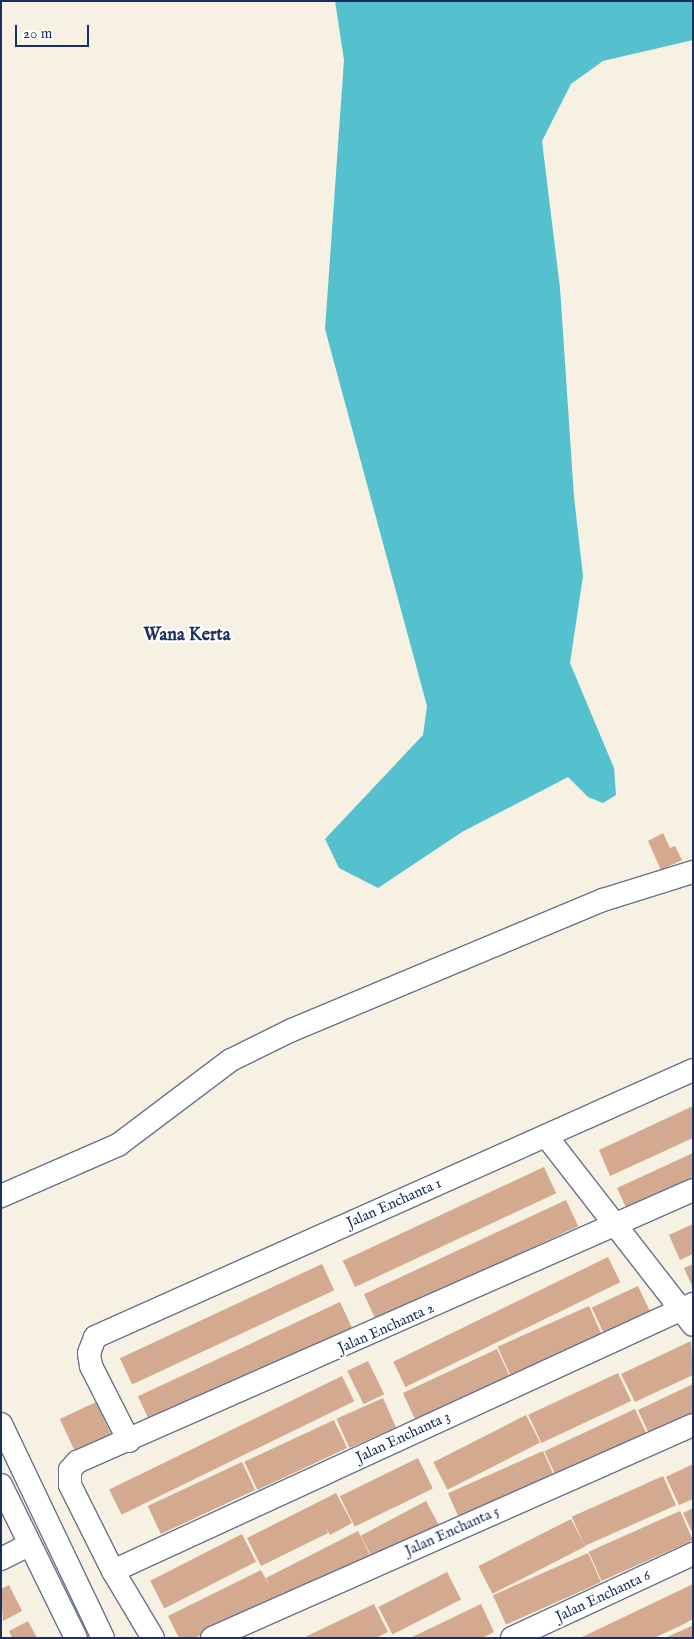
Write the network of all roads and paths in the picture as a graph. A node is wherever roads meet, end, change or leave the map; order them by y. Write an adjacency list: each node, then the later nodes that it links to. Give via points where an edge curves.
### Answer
1 (693, 872): 5 (street, via 603,900 292,1030 231,1060 118,1145)
2 (693, 1070): 3 (street, Jalan Enchanta 1)
3 (546, 1136): 6 (street); 10 (street, Jalan Enchanta 1, via 95,1336 89,1353 91,1366)
4 (693, 1190): 6 (street, Jalan Enchanta 2)
5 (1, 1196)
6 (616, 1226): 7 (street); 10 (street, Jalan Enchanta 2)
7 (689, 1312): 15 (street, Jalan Enchanta 3)
8 (1, 1424): 17 (street)
9 (693, 1425): 19 (street, Jalan Enchanta 5)
10 (129, 1441): 15 (street, Jalan Enchanta 2, via 77,1462 70,1470 70,1485)
11 (1, 1485): 12 (street)
12 (28, 1545): 14 (street); 16 (street)
13 (693, 1554): 20 (street, Jalan Enchanta 6)
14 (1, 1559)
15 (113, 1571): 18 (street)
16 (76, 1638)
17 (103, 1638)
18 (154, 1638)
19 (212, 1638)
20 (512, 1638)

